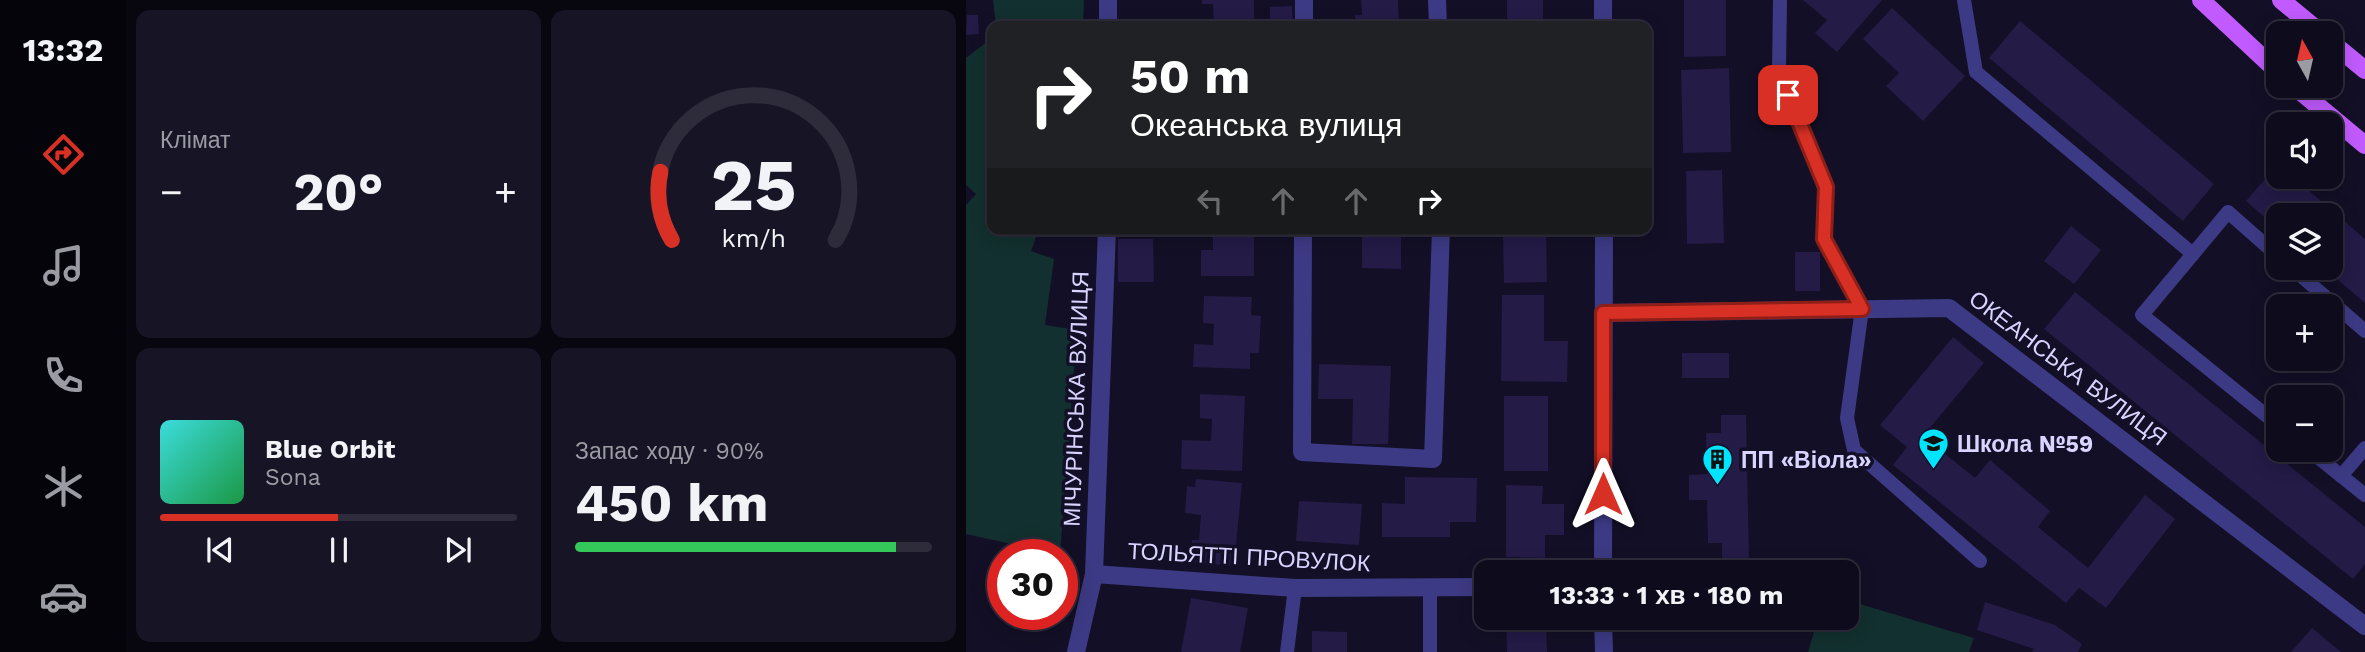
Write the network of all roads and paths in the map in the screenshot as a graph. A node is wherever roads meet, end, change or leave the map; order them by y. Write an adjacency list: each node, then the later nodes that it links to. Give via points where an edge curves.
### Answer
1 (1108, 0): 9 (street)
2 (1304, 0): 10 (street)
3 (1437, 0): 11 (street)
4 (1603, 0): 12 (street)
5 (1780, 0): 26 (lane, via 1779,71 1826,187 1824,239)
6 (1964, 0): 24 (lane, via 1976,72)
7 (2201, 0): 15 (main road)
8 (2281, 0): 13 (main road)
9 (1108, 21)
10 (1304, 21)
11 (1438, 21)
12 (1603, 21)
13 (2306, 21)
14 (2343, 52): 16 (main road)
15 (2266, 61)
16 (2365, 70)
17 (2308, 98): 18 (main road)
18 (2365, 145)
19 (1107, 235): 36 (street, МІЧУРІНСЬКА ВУЛИЦЯ)
20 (1303, 235): 21 (street, via 1302,453 1433,459)
21 (1441, 235)
22 (1604, 235): 27 (street)
23 (2266, 245): 24 (lane, via 2228,212)
24 (2193, 254): 29 (lane, via 2142,315)
25 (2306, 280): 28 (lane)
26 (1862, 309): 27 (street, ОКЕАНСЬКА ВУЛИЦЯ); 35 (lane, via 1847,418 1854,450); 40 (street, ОКЕАНСЬКА ВУЛИЦЯ, via 1950,308)
27 (1603, 313): 34 (street)
28 (2365, 331)
29 (2266, 415)
30 (2365, 448): 32 (lane)
31 (2324, 462): 32 (lane)
32 (2341, 476): 33 (lane)
33 (2365, 495)
34 (1603, 560)
35 (1980, 561)
36 (1094, 574): 39 (street, ТОЛЬЯТТІ ПРОВУЛОК); 42 (street, МІЧУРІНСЬКА ВУЛИЦЯ)
37 (1430, 587): 38 (street, ТОЛЬЯТТІ ПРОВУЛОК); 39 (street, ТОЛЬЯТТІ ПРОВУЛОК); 44 (lane)
38 (1474, 587)
39 (1295, 589): 43 (lane)
40 (2365, 626)
41 (1603, 630): 45 (street)
42 (1076, 652)
43 (1287, 652)
44 (1430, 652)
45 (1604, 652)

